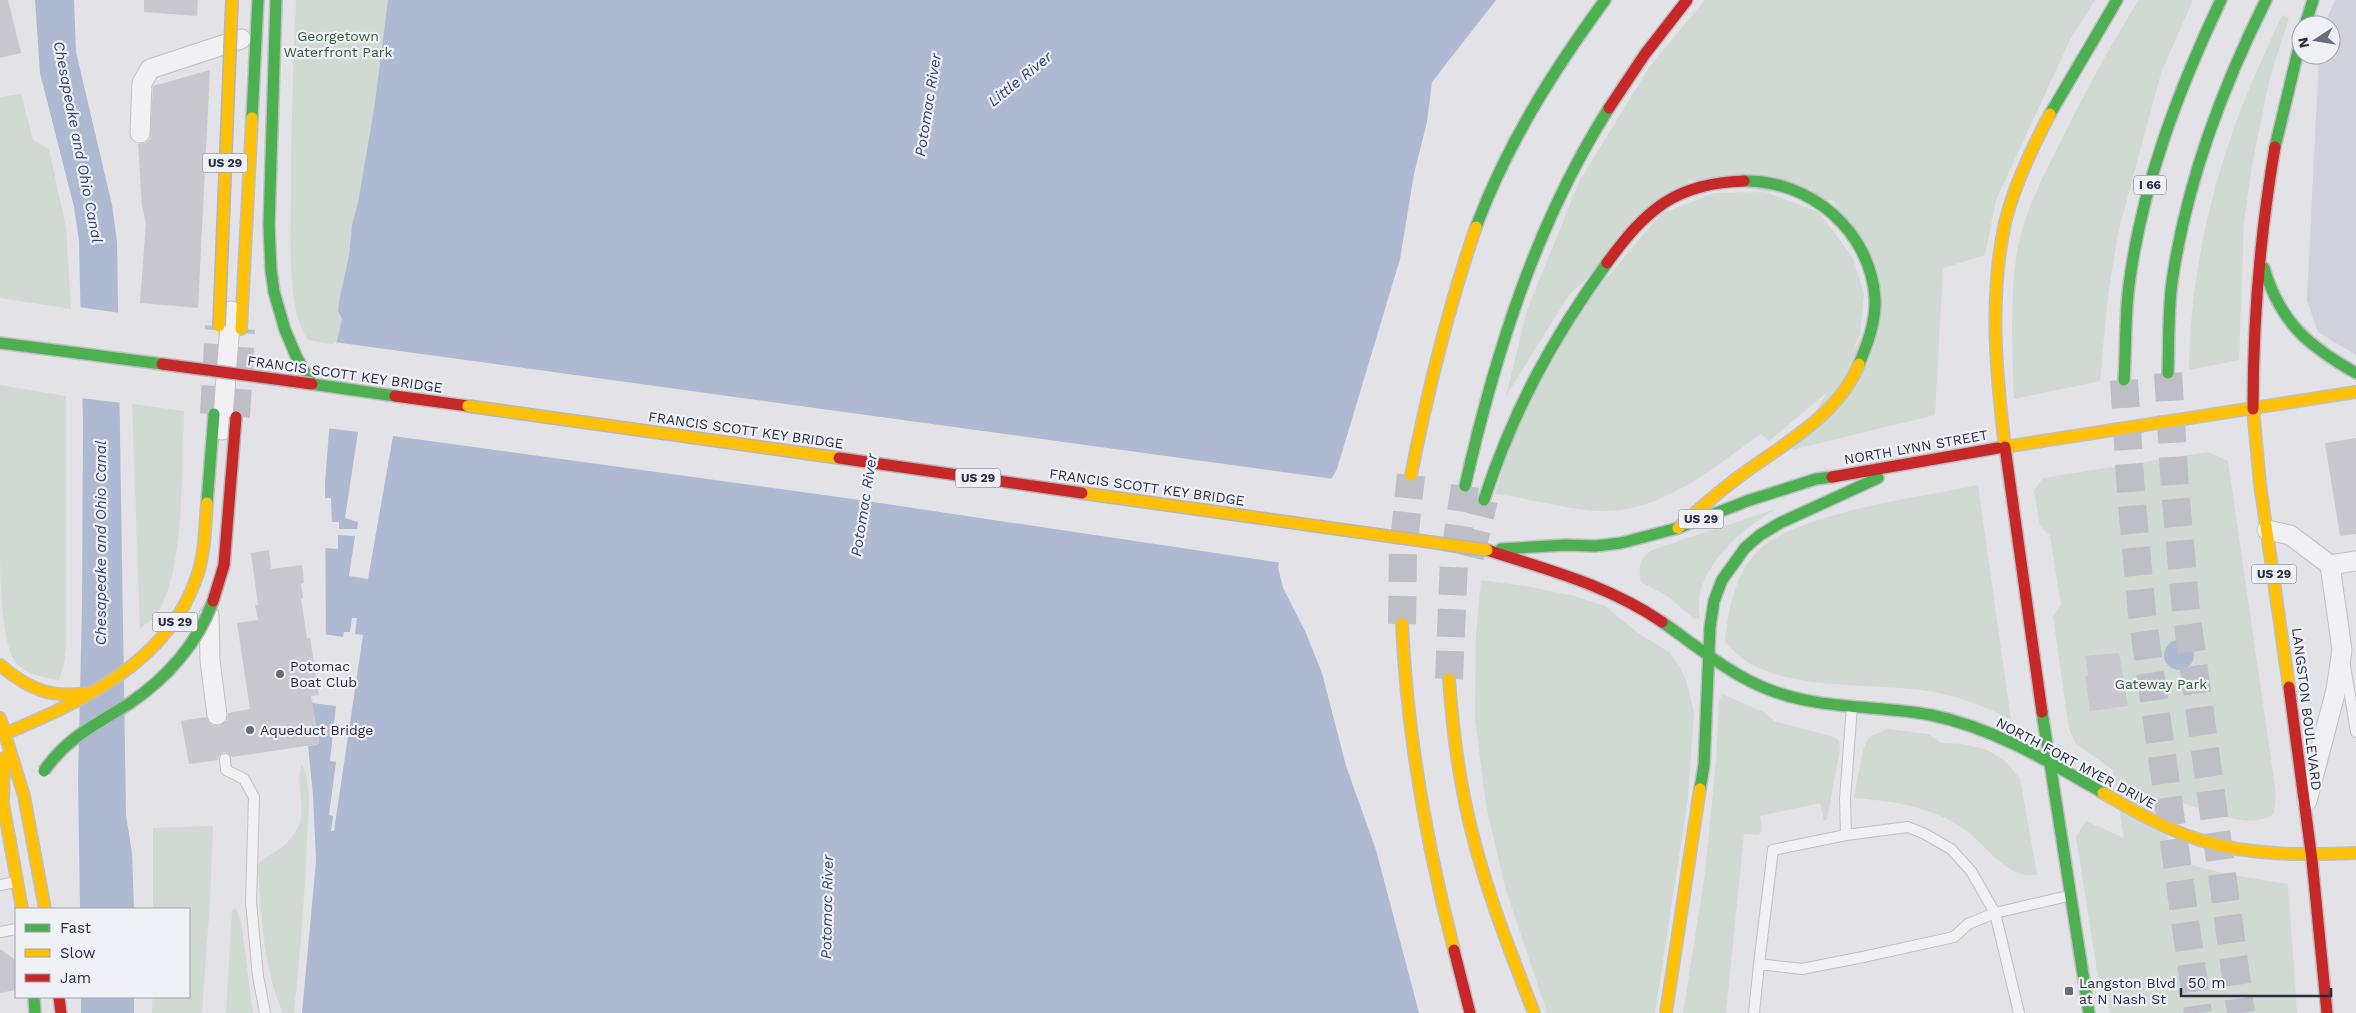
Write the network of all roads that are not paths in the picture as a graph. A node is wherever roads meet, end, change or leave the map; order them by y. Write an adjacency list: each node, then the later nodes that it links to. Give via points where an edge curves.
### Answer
1 (232, 0): 16 (main road, US 29, bridge)
2 (248, 0): 12 (street)
3 (258, 0): 17 (main road)
4 (276, 0): 22 (main road, via 269,225 271,270 285,330)
5 (1605, 0): 29 (main road, via 1542,89 1490,187 1464,257 1434,361)
6 (1687, 0): 30 (main road, via 1646,51 1604,112 1558,199 1510,319 1486,398)
7 (2116, 0): 27 (main road, via 2078,63 2042,134 2015,192 2008,220 1995,310 1996,361)
8 (2221, 0): 21 (main road, I 66, via 2185,77 2161,146 2142,216 2129,285)
9 (2266, 0): 20 (main road, via 2220,102 2181,234 2171,294)
10 (2314, 0): 11 (main road)
11 (2309, 15)
12 (245, 38): 14 (street, via 150,69 142,83); 44 (street, via 231,315 209,594 210,661)
13 (2294, 65): 15 (main road, LANGSTON BOULEVARD, via 2277,137)
14 (140, 133)
15 (2261, 254): 19 (main road, via 2274,298 2292,328 2320,353); 24 (main road, LANGSTON BOULEVARD, via 2252,372)
16 (219, 326)
17 (241, 329)
18 (0, 342): 22 (main road, FRANCIS SCOTT KEY BRIDGE / US 29, bridge)
19 (2356, 373)
20 (2168, 374)
21 (2124, 380)
22 (312, 384): 34 (main road, FRANCIS SCOTT KEY BRIDGE / US 29, bridge)
23 (2356, 392): 24 (main road, NORTH LYNN STREET)
24 (2253, 409): 27 (main road, NORTH LYNN STREET / US 29); 33 (main road, LANGSTON BOULEVARD / US 29, via 2255,452)
25 (214, 414): 42 (main road, US 29, via 205,523 196,579 180,615 159,642 130,669)
26 (236, 417): 49 (main road, bridge, via 224,566 203,625 166,676 129,704 74,736 60,748)
27 (2005, 447): 28 (main road, NORTH LYNN STREET / US 29); 48 (main road)
28 (1911, 462): 32 (main road, NORTH LYNN STREET / US 29, via 1854,475 1816,479); 39 (main road, via 1780,522 1745,548 1722,580 1714,601)
29 (1411, 475)
30 (1465, 486)
31 (1484, 500): 32 (main road, via 1510,425 1546,352 1584,294 1636,226 1671,198 1697,187 1746,180 1790,186 1826,205 1858,241 1871,270 1875,300 1869,344 1845,388 1818,418)
32 (1678, 528): 34 (main road, NORTH LYNN STREET / US 29, via 1622,543)
33 (2267, 530): 36 (street, via 2290,535); 52 (main road, LANGSTON BOULEVARD / US 29)
34 (1487, 550): 39 (main road, NORTH FORT MYER DRIVE / US 29, via 1572,578 1628,601)
35 (2356, 561): 36 (street)
36 (2330, 565): 38 (street)
37 (1402, 624): 71 (main road, via 1406,713 1418,800)
38 (2342, 650): 46 (lane); 52 (street, via 2336,690)
39 (1708, 655): 43 (main road, NORTH FORT MYER DRIVE / US 29, via 1746,680 1773,691); 73 (main road, via 1702,780)
40 (0, 665): 42 (main road, US 29, via 22,683 46,693 68,695)
41 (1449, 680): 72 (main road, via 1453,744 1472,837)
42 (96, 690): 45 (main road, via 46,717)
43 (1852, 705): 48 (main road, NORTH FORT MYER DRIVE / US 29, via 1904,710 1960,721); 53 (lane, via 1844,799)
44 (218, 715)
45 (1, 729): 50 (main road); 54 (main road, via 24,796)
46 (2356, 732)
47 (225, 758): 70 (lane, via 226,770 244,779 254,797 251,902)
48 (2049, 763): 56 (main road, NORTH FORT MYER DRIVE, via 2179,833 2253,852); 59 (main road)
49 (42, 775)
50 (1, 803): 57 (main road)
51 (36, 803): 54 (main road)
52 (2305, 810): 56 (main road, LANGSTON BOULEVARD / US 29)
53 (1846, 835): 62 (lane, via 1908,827 1925,834 1951,849 1971,871); 65 (lane, via 1773,850)
54 (34, 846): 61 (main road)
55 (2356, 853): 56 (main road, NORTH FORT MYER DRIVE)
56 (2310, 854): 77 (main road, LANGSTON BOULEVARD / US 29)
57 (17, 882): 58 (lane); 60 (main road)
58 (0, 886)
59 (2068, 896): 62 (lane); 76 (main road)
60 (22, 908)
61 (45, 908)
62 (1995, 913): 65 (lane, via 1968,924 1954,937 1863,957 1802,969); 75 (lane)
63 (15, 928): 64 (lane)
64 (0, 932)
65 (1759, 964): 74 (lane)
66 (34, 998): 68 (main road)
67 (59, 998): 69 (main road)
68 (35, 1013)
69 (61, 1013)
70 (265, 1013)
71 (1470, 1013)
72 (1534, 1013)
73 (1666, 1013)
74 (1754, 1013)
75 (2019, 1013)
76 (2089, 1013)
77 (2326, 1013)

